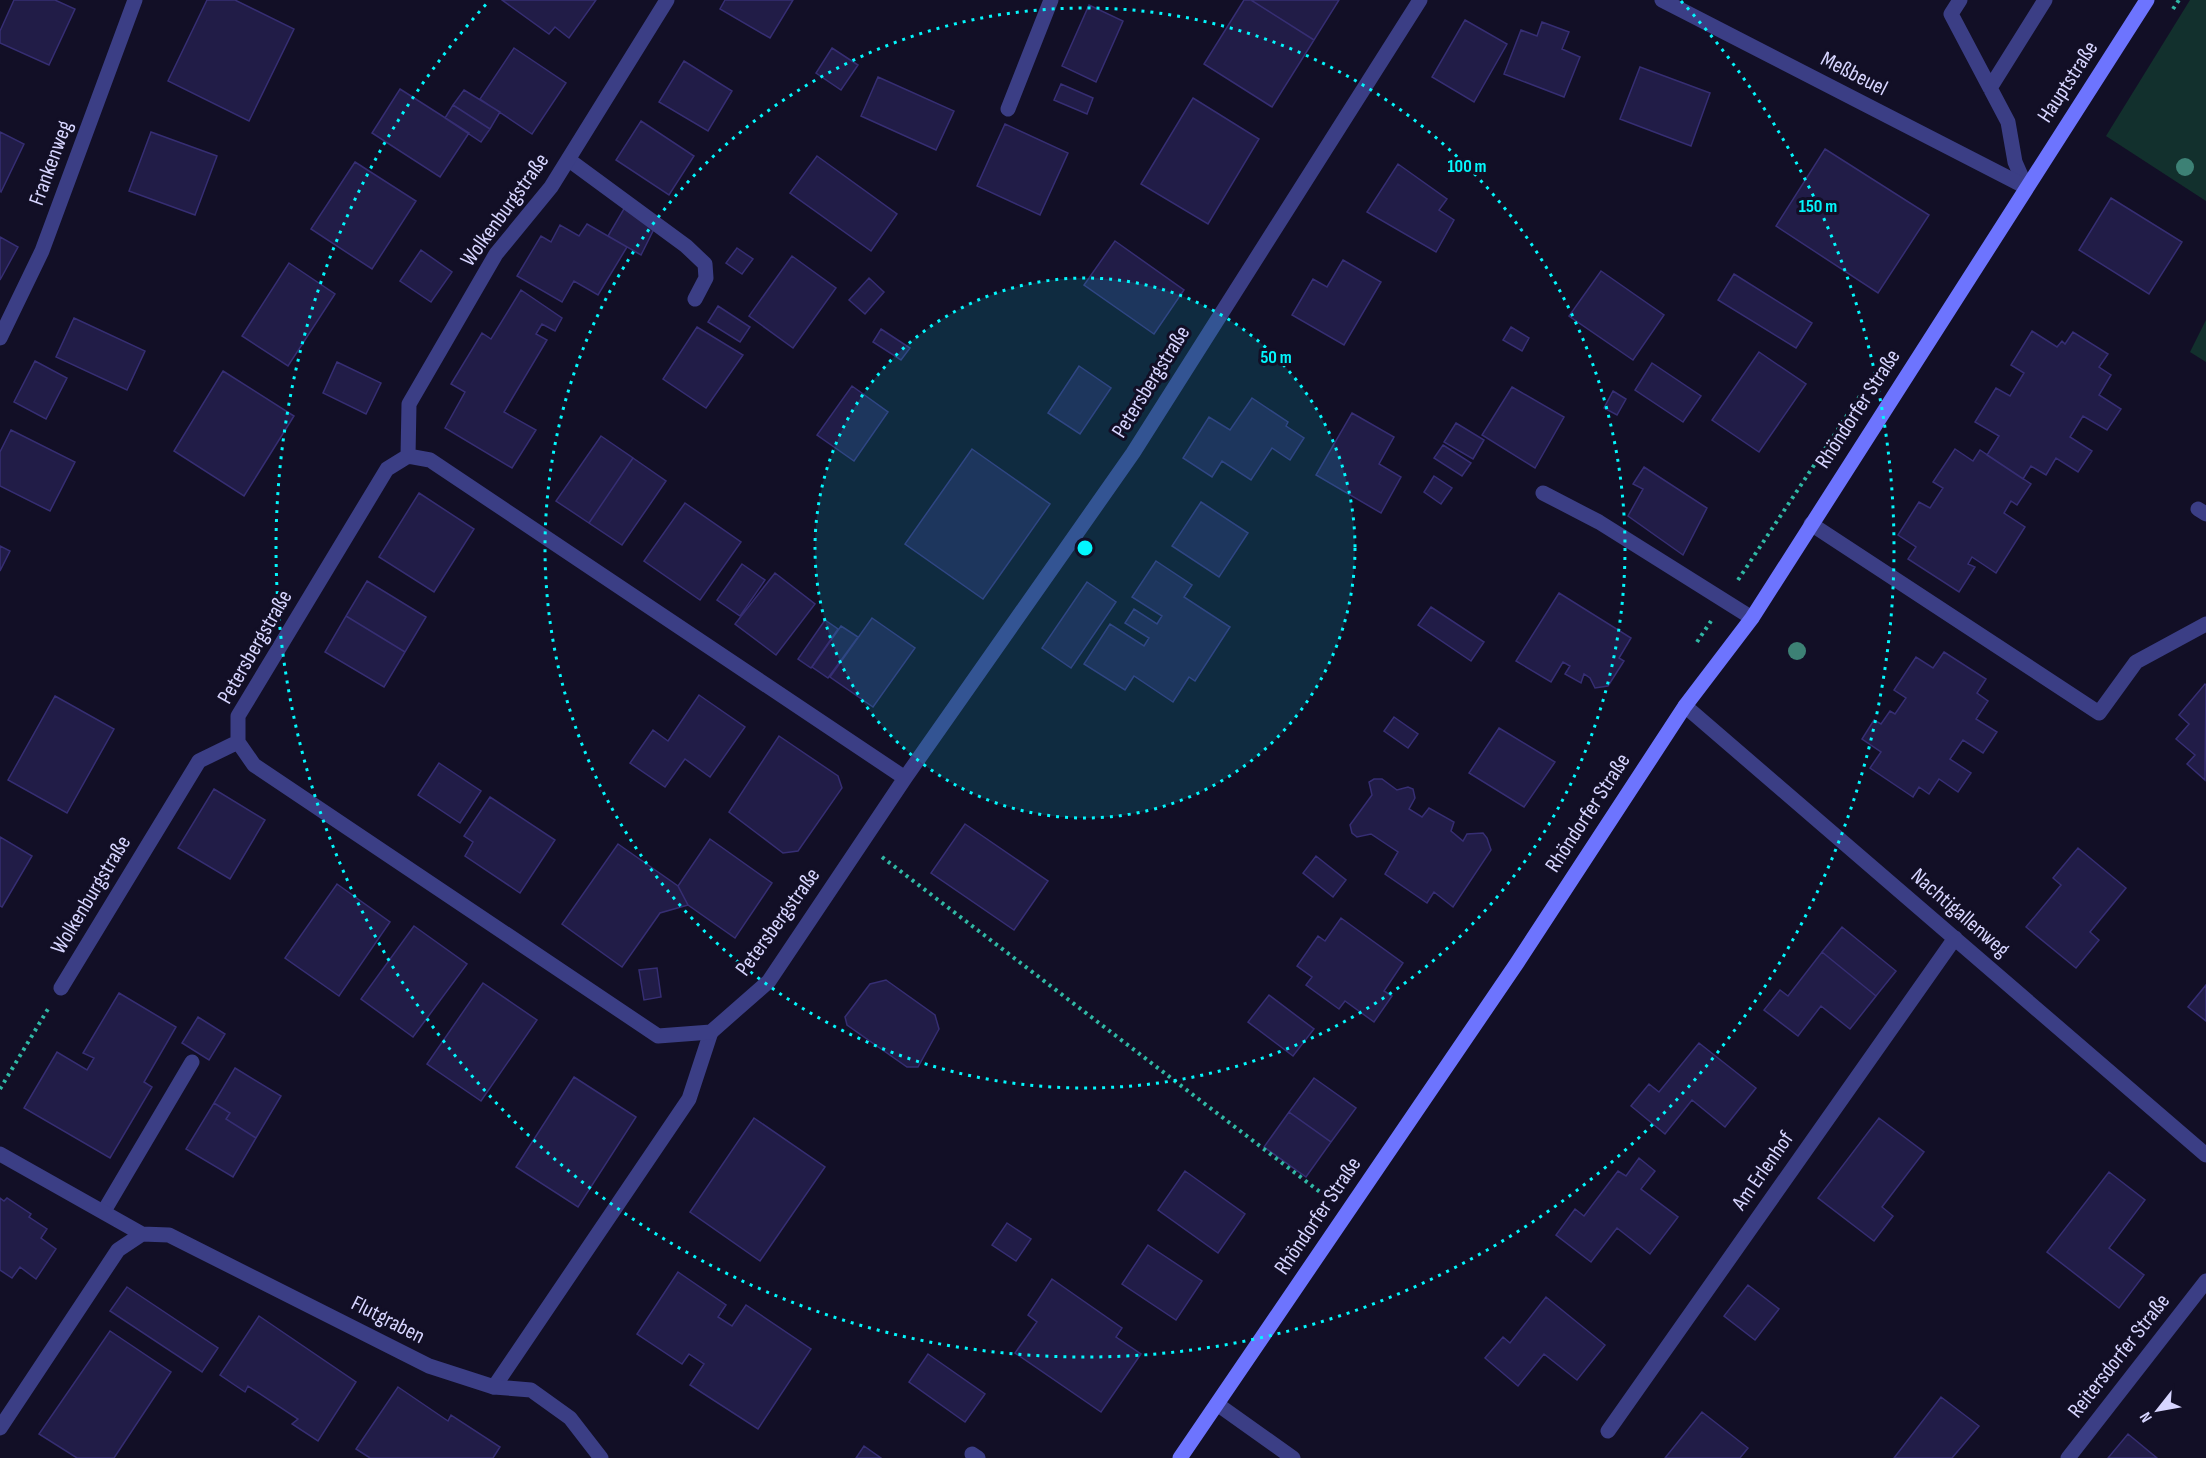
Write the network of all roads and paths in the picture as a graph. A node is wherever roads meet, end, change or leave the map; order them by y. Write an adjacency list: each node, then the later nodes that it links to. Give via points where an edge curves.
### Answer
1 (135, 0): 14 (street, Frankenweg, via 42,251)
2 (667, 0): 11 (street, Wolkenburgstraße)
3 (1051, 0): 10 (street)
4 (1420, 0): 22 (street, Petersbergstraße, via 1133,453)
5 (1662, 0): 12 (street, Meßbeuel)
6 (1960, 0): 9 (street, via 1951,14)
7 (2045, 0): 9 (street)
8 (2147, 0): 12 (main road, Hauptstraße)
9 (1990, 88): 12 (street, via 2008,122 2015,162)
10 (1008, 109)
11 (569, 160): 13 (street, via 705,264 706,278); 15 (street, Wolkenburgstraße, via 496,254 409,404)
12 (2026, 187): 17 (main road, Rhöndorfer Straße)
13 (694, 299)
14 (0, 338)
15 (408, 456): 21 (street, Petersbergstraße, via 387,469 238,716); 22 (street, via 430,460)
16 (1543, 493): 18 (street, via 1599,522)
17 (1811, 524): 18 (main road, Rhöndorfer Straße); 19 (street, via 2099,713 2136,662)
18 (1752, 618): 20 (main road, Rhöndorfer Straße)
19 (2206, 624)
20 (1685, 706): 24 (street, Nachtigallenweg); 36 (main road, Rhöndorfer Straße, via 1517,963)
21 (238, 742): 25 (street, Wolkenburgstraße, via 200,761); 26 (street, Petersbergstraße, via 254,765 658,1036)
22 (905, 778): 23 (street, Petersbergstraße)
23 (862, 842): 26 (street, Petersbergstraße, via 769,981); 31 (path)
24 (1955, 938): 30 (street, Nachtigallenweg); 38 (street, Am Erlenhof)
25 (61, 988): 28 (path, Wolkenburgstraße)
26 (711, 1032): 35 (street, via 689,1099)
27 (192, 1062): 32 (street)
28 (0, 1089)
29 (0, 1154): 32 (street, Flutgraben)
30 (2206, 1155)
31 (1324, 1195)
32 (104, 1211): 33 (street, Flutgraben)
33 (142, 1234): 35 (street, Flutgraben, via 168,1235 429,1366); 37 (street, via 118,1250)
34 (2206, 1281): 42 (street, Reitersdorfer Straße)
35 (494, 1387): 39 (street, Flutgraben, via 531,1390 570,1418)
36 (1217, 1404): 40 (main road, Rhöndorfer Straße); 41 (street)
37 (0, 1428)
38 (1608, 1431)
39 (601, 1458)
40 (1180, 1458)
41 (1293, 1458)
42 (2068, 1458)

